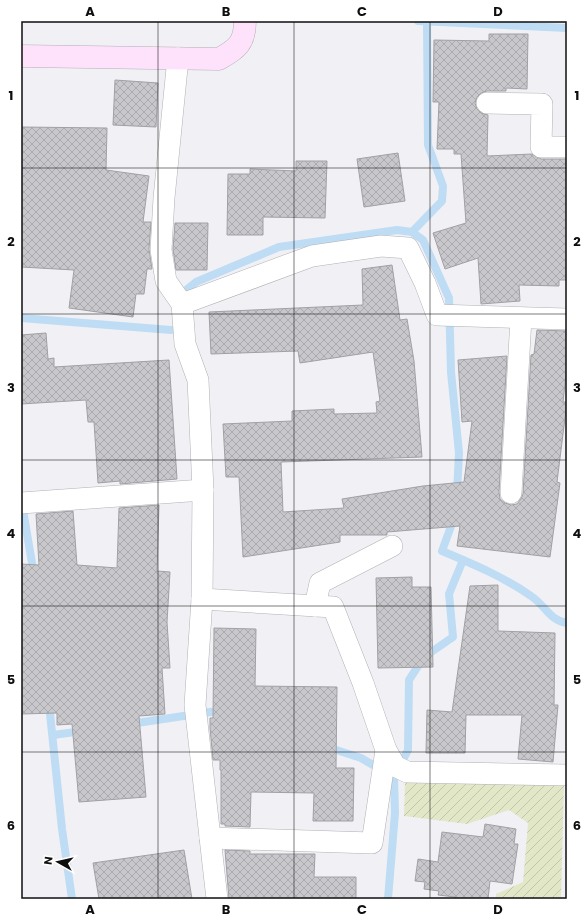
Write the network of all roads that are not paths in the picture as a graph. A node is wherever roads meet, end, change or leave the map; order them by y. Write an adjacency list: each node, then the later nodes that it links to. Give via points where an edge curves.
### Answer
1 (244, 21): 3 (street, via 245,33 236,49 219,59)
2 (21, 56): 3 (street)
3 (178, 58): 6 (street, via 161,250 166,281)
4 (487, 102): 5 (street, via 542,104 541,147)
5 (567, 147)
6 (182, 304): 7 (street, via 312,256 381,246 408,248 437,314); 9 (street, via 185,344 198,380)
7 (521, 318): 8 (street); 10 (street)
8 (567, 319)
9 (203, 490): 11 (street); 13 (street)
10 (511, 493)
11 (24, 503)
12 (392, 546): 14 (street, via 320,583)
13 (202, 599): 14 (street); 17 (street, via 196,714)
14 (315, 606): 15 (street, via 333,607 363,683)
15 (391, 766): 16 (street); 17 (street, via 372,843)
16 (567, 775)
17 (210, 838): 18 (street)
18 (217, 899)

